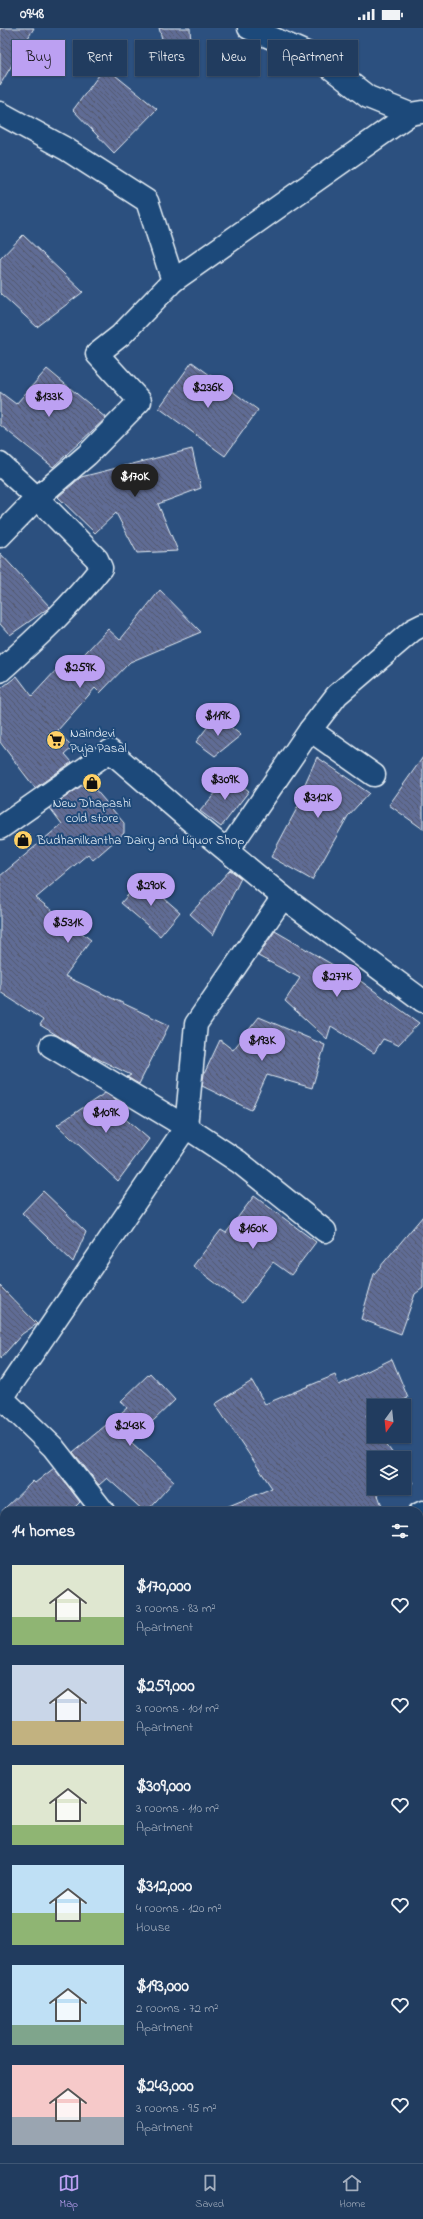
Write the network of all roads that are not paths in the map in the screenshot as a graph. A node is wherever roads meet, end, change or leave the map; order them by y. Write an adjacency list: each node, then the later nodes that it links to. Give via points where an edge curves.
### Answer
1 (249, 28): 3 (street, via 318,58 368,97)
2 (0, 113): 4 (street, via 66,150 147,201)
3 (416, 113): 4 (street)
4 (173, 281): 6 (street, via 120,335 96,354 140,401 87,455)
5 (0, 464): 6 (street)
6 (36, 498): 7 (street); 9 (street, via 98,559 102,568 48,629)
7 (0, 536)
8 (420, 631): 10 (street, via 337,695)
9 (0, 671)
10 (310, 730): 11 (street); 13 (street)
11 (374, 775)
12 (0, 828): 13 (street, via 110,750)
13 (228, 850): 14 (street)
14 (283, 897): 15 (street); 17 (street, via 196,1024)
15 (423, 1000)
16 (51, 1046): 17 (street)
17 (186, 1127): 18 (street, via 239,1162); 19 (street)
18 (325, 1231)
19 (1, 1399): 20 (street, via 53,1447)
20 (100, 1507)

